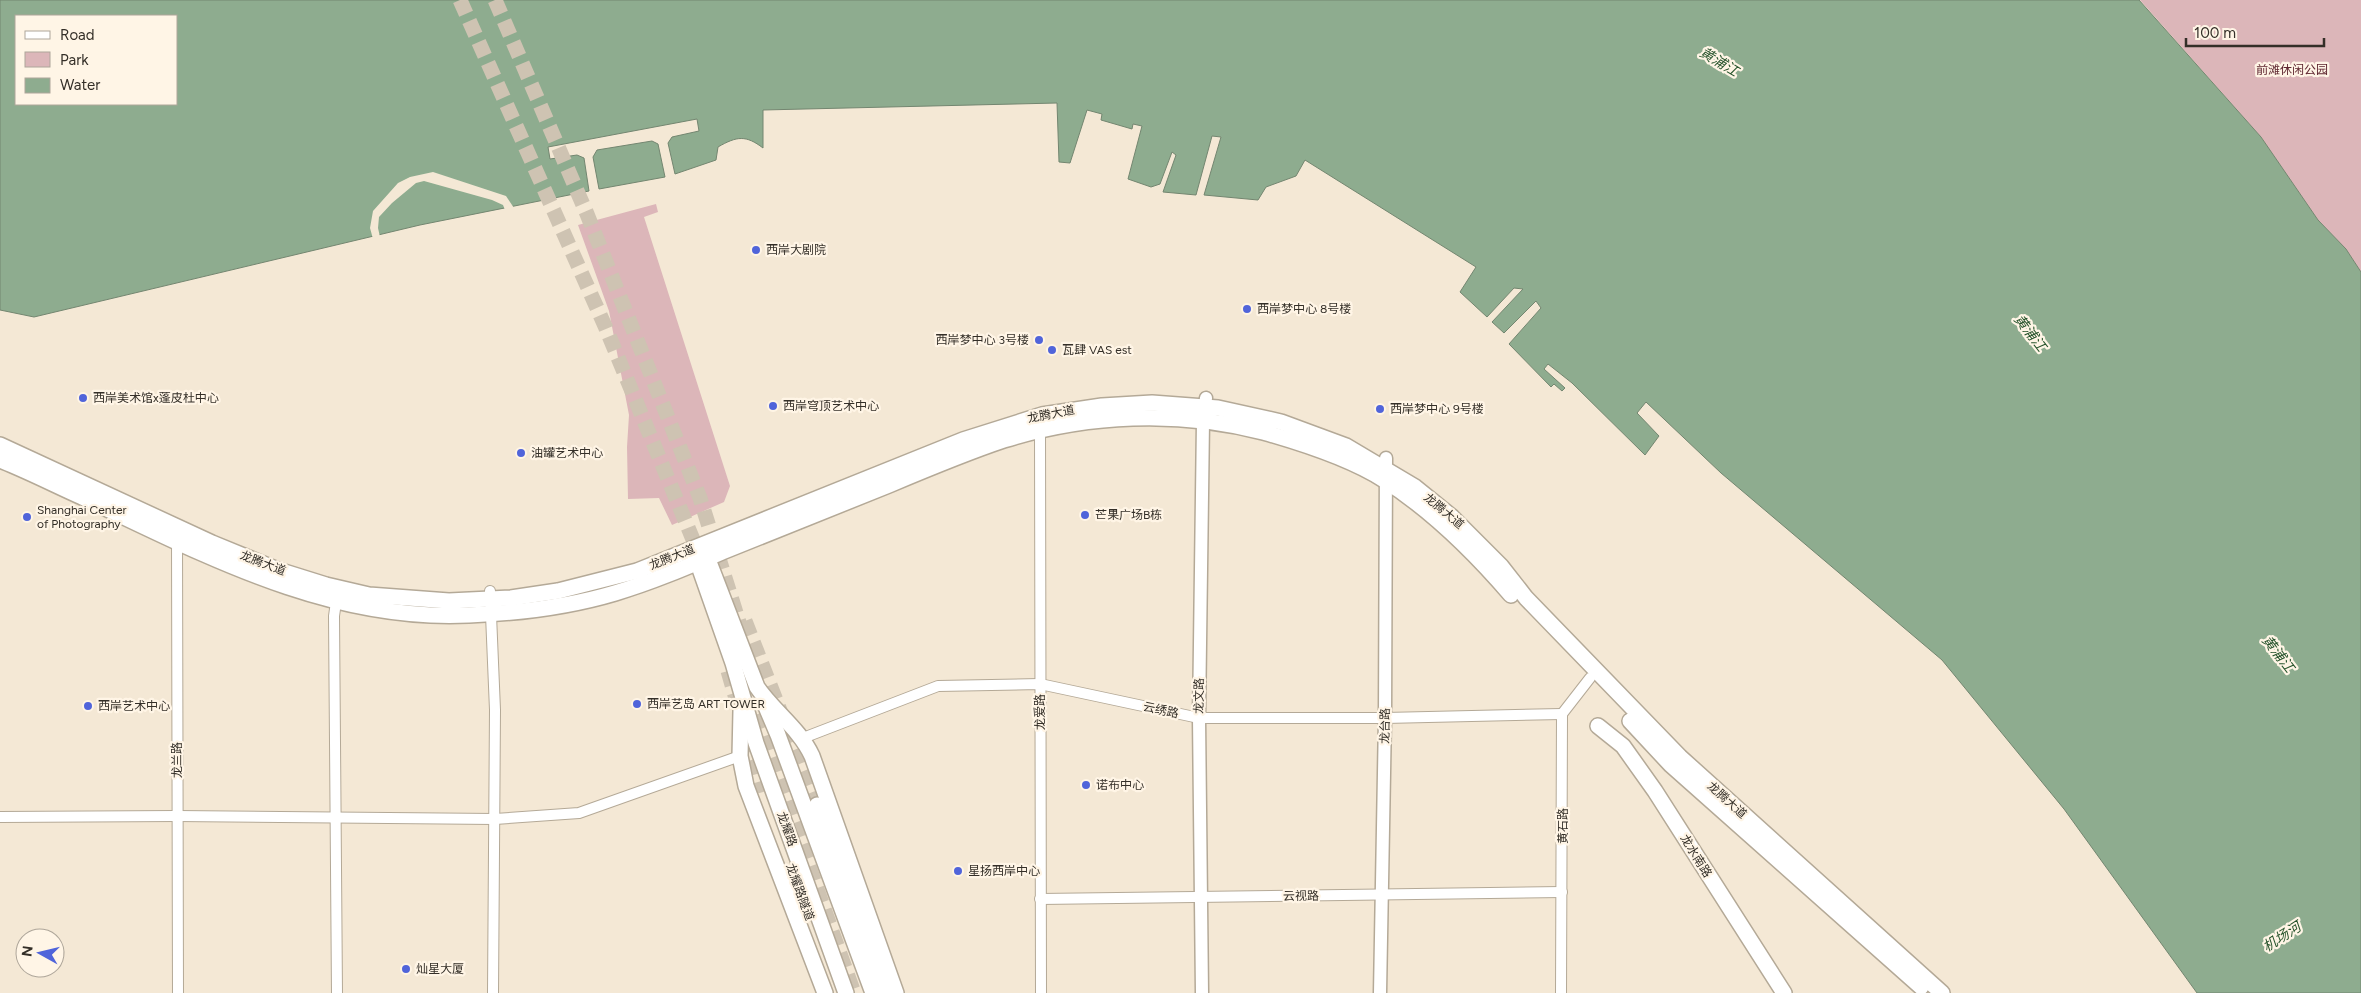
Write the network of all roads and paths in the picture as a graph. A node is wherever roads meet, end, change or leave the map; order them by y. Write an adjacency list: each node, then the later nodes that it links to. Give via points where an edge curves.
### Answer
1 (1205, 409): 2 (main road, 龙腾大道, via 1083,422); 5 (main road, 龙腾大道, via 1363,468); 7 (main road, 龙腾大道, via 1152,403 1122,404 1021,420 963,440); 15 (street, 龙文路)
2 (1040, 430): 7 (main road, 龙腾大道); 12 (street, 龙爱路)
3 (0, 445): 6 (main road, 龙腾大道)
4 (0, 460): 6 (main road, 龙腾大道)
5 (1385, 469): 11 (main road, 龙腾大道); 16 (street, 龙台路)
6 (178, 534): 8 (main road, 龙腾大道, via 278,570 348,590 416,600); 9 (main road, 龙腾大道, via 246,573); 22 (street, 龙兰路)
7 (700, 550): 8 (main road, 龙腾大道, via 583,586); 10 (main road, 龙耀路); 13 (main road, 龙耀路)
8 (491, 601): 9 (main road, 龙腾大道, via 415,615); 25 (street)
9 (336, 602): 24 (street)
10 (733, 662): 19 (main road, 龙耀路, via 742,714); 35 (main road, 龙耀路, via 756,743)
11 (1592, 674): 14 (street); 44 (main road, 龙腾大道, via 1671,765); 45 (main road, 龙腾大道)
12 (1040, 684): 15 (street, 云绣路); 18 (street, 云绣路, via 938,686); 29 (street, 龙爱路)
13 (757, 687): 18 (main road, 龙耀路); 36 (main road, 龙耀路)
14 (1562, 714): 16 (street, 云绣路); 26 (street, 黄石路)
15 (1199, 718): 16 (street, 云绣路); 28 (street, 龙文路)
16 (1385, 718): 27 (street, 龙台路)
17 (1598, 726): 43 (main road, 龙水南路, via 1623,746 1655,791)
18 (803, 738): 38 (main road, 龙耀路)
19 (740, 756): 25 (street, via 579,813); 33 (main road, 龙耀路, via 752,803)
20 (763, 792): 34 (main road, 龙耀路隧道)
21 (817, 806): 37 (main road)
22 (177, 816): 23 (street); 24 (street); 30 (street, 龙兰路)
23 (0, 817)
24 (336, 817): 25 (street); 31 (street)
25 (495, 819): 32 (street)
26 (1562, 892): 27 (street, 云视路); 42 (street, 黄石路)
27 (1382, 894): 28 (street, 云视路); 41 (street, 龙台路)
28 (1200, 898): 29 (street, 云视路); 40 (street, 龙文路)
29 (1040, 899): 39 (street, 龙爱路)
30 (178, 993)
31 (337, 993)
32 (493, 993)
33 (825, 993)
34 (837, 993)
35 (846, 993)
36 (874, 993)
37 (884, 993)
38 (896, 993)
39 (1041, 993)
40 (1202, 993)
41 (1380, 993)
42 (1561, 993)
43 (1784, 993)
44 (1927, 993)
45 (1942, 993)

